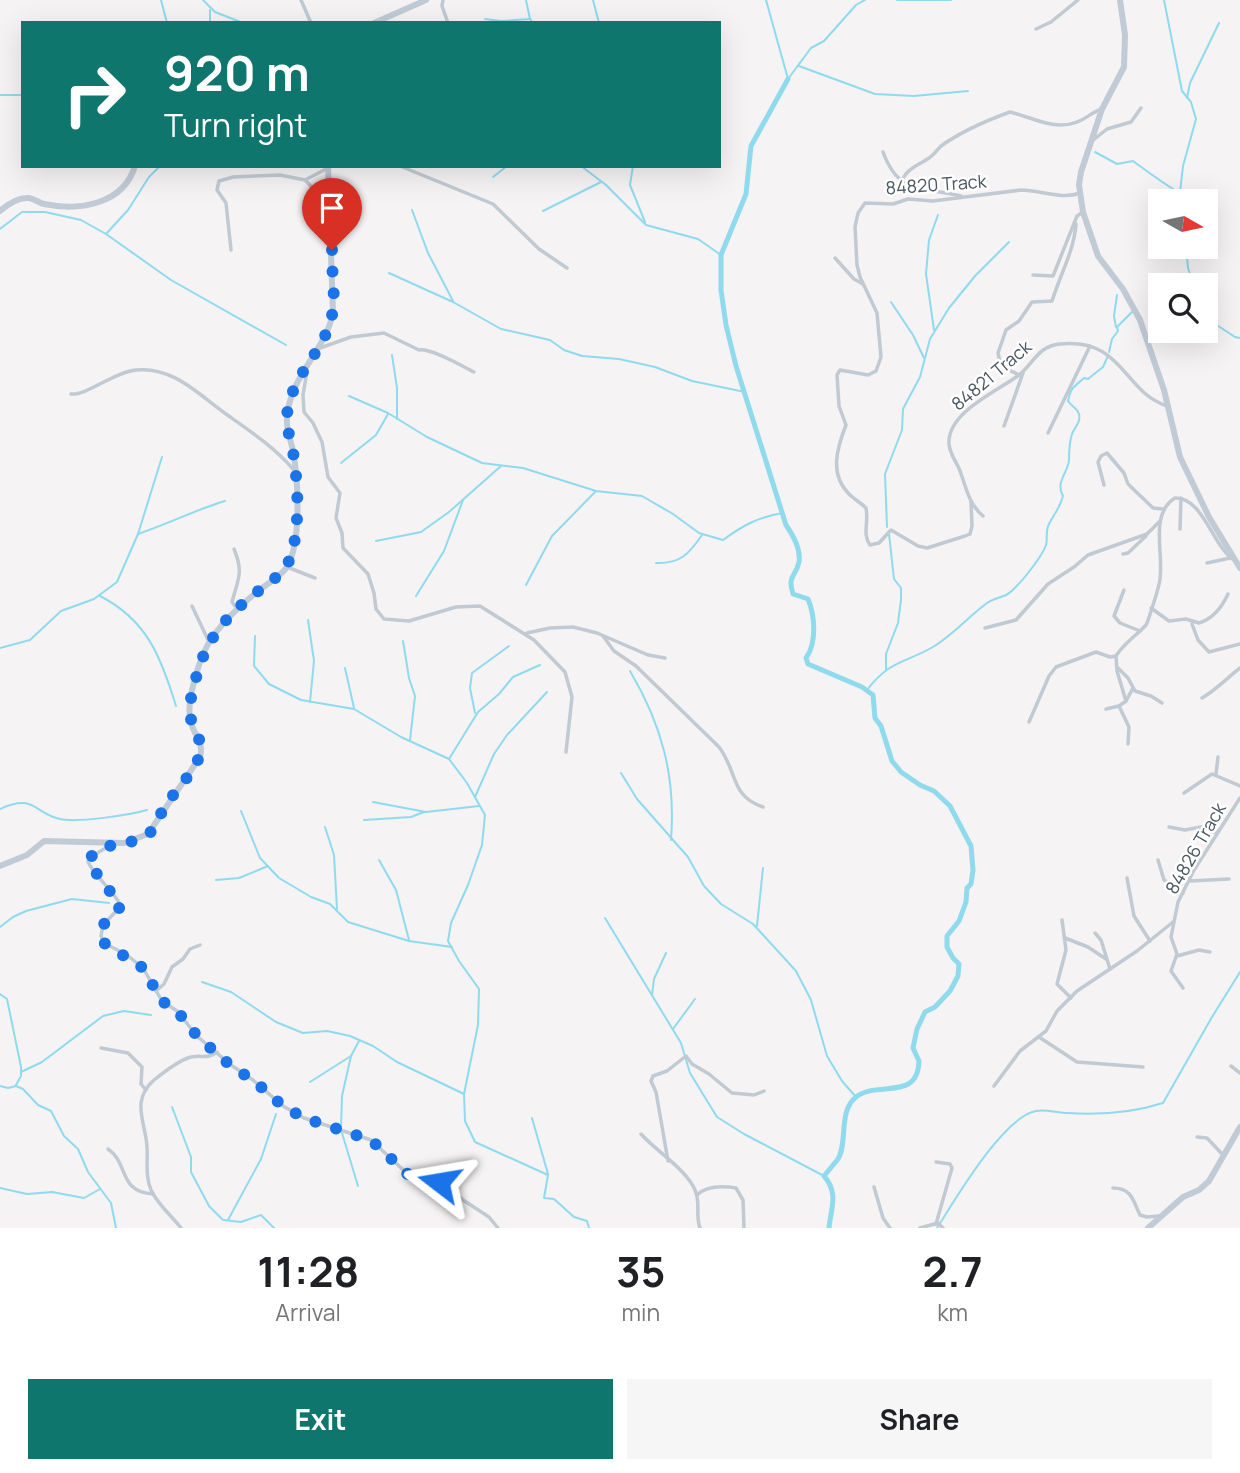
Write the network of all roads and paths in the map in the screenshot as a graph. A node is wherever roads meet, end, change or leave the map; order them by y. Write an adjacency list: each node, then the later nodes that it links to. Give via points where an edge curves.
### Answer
1 (301, 0): 6 (street)
2 (426, 0): 7 (street)
3 (443, 0): 8 (street)
4 (1078, 0): 9 (street)
5 (1120, 0): 10 (street, via 1124,67)
6 (310, 21)
7 (379, 21)
8 (447, 21)
9 (1036, 29)
10 (1102, 108): 12 (street); 19 (street, via 1068,124 1004,114 940,147 916,164)
11 (1141, 108): 12 (street, via 1131,122 1107,129)
12 (1090, 142): 20 (street)
13 (883, 152): 19 (street)
14 (134, 168): 22 (street, via 121,190 91,204 74,207 29,198 11,202)
15 (326, 168): 18 (street)
16 (328, 168): 25 (street)
17 (405, 168): 28 (street, via 493,204 539,249)
18 (305, 180): 25 (street, via 320,196); 26 (street, via 280,175 219,181 217,190 226,204)
19 (902, 182): 21 (street, via 912,188)
20 (1080, 193): 21 (street, 84820 Track, via 1033,190); 23 (street)
21 (963, 196): 32 (street, 84820 Track, via 865,203 855,227)
22 (0, 211)
23 (1083, 212): 24 (street); 38 (street, via 1098,256 1140,320)
24 (1076, 224): 30 (street, via 1055,273); 31 (street, via 1071,253)
25 (331, 225): 33 (street, via 333,313)
26 (231, 250)
27 (835, 258): 32 (street)
28 (567, 268)
29 (1033, 275): 30 (street)
30 (1045, 277): 31 (street)
31 (1058, 279): 36 (street, via 1052,301 1035,300 1006,330 998,353 1000,362)
32 (863, 284): 44 (street, 84820 Track, via 879,321 881,357 871,374 840,370 836,375 846,425 836,464 846,492 866,508 865,536 870,545 879,543 891,530 927,548 965,537 972,526)
33 (320, 346): 35 (street, via 384,333); 41 (street, via 302,370 289,402 286,424); 65 (street, via 305,376 304,412 322,442 328,477 340,493 336,518 343,548 368,575 379,614 387,620 409,621 477,605)
34 (1090, 346): 36 (street, 84821 Track, via 1055,345 1040,351); 38 (street, via 1111,356 1147,394); 40 (street)
35 (474, 372)
36 (1021, 373): 39 (street); 44 (street, 84821 Track, via 993,390 952,430 951,452)
37 (71, 394): 41 (street, via 120,373 154,370 166,374 246,427)
38 (1167, 406): 52 (street, via 1180,457)
39 (1004, 426)
40 (1048, 433)
41 (295, 471): 54 (street, via 296,529)
42 (1104, 485): 45 (street, via 1098,462 1107,453 1128,484 1153,508)
43 (1181, 498): 45 (street); 48 (street); 52 (street, via 1198,510)
44 (971, 502): 46 (street, 84821 Track)
45 (1163, 509): 47 (street)
46 (983, 516)
47 (1161, 520): 49 (street); 60 (street, via 1160,582)
48 (1180, 529)
49 (1147, 534): 51 (street); 63 (street, via 1087,555 1048,584 1016,620)
50 (234, 549): 61 (street, via 240,569 232,602)
51 (1123, 554)
52 (1232, 559): 53 (street); 55 (street)
53 (1208, 563)
54 (287, 567): 56 (street); 61 (street)
55 (1240, 568)
56 (315, 578)
57 (1124, 590): 64 (street, via 1114,616)
58 (1227, 594): 62 (street, via 1209,619)
59 (192, 606): 67 (street)
60 (1151, 608): 62 (street, via 1169,621); 64 (street, via 1149,622)
61 (237, 609): 67 (street)
62 (1191, 622): 68 (street, via 1209,652)
63 (985, 628)
64 (1140, 631): 69 (street)
65 (525, 634): 66 (street, via 565,627); 81 (street, via 567,677 572,697)
66 (603, 636): 70 (street); 87 (street, via 614,652 636,666 719,747 728,758 740,794)
67 (209, 642): 90 (street, via 190,705 191,723 202,744 200,757 148,834 124,844)
68 (1240, 643)
69 (1116, 656): 71 (street); 79 (street, via 1096,652 1056,667)
70 (665, 658)
71 (1116, 667): 73 (street); 75 (street)
72 (1240, 668): 74 (street)
73 (1132, 688): 75 (street); 76 (street)
74 (1202, 698)
75 (1126, 701): 77 (street)
76 (1162, 703)
77 (1119, 706): 78 (street); 80 (street, via 1129,726)
78 (1106, 709)
79 (1029, 722)
80 (1128, 744)
81 (566, 752)
82 (1219, 757): 83 (street)
83 (1216, 774): 84 (street); 85 (street, via 1207,775)
84 (1240, 786)
85 (1184, 793)
86 (1240, 798): 89 (street, 84826 Track)
87 (764, 807)
88 (1169, 827): 89 (street, via 1206,826)
89 (1219, 831): 95 (street, 84826 Track)
90 (116, 842): 92 (street, via 44,841 27,855); 108 (street, via 88,862 121,906 103,925 101,936 109,947 143,968)
91 (1158, 860): 96 (street, via 1164,880)
92 (0, 866)
93 (1128, 878): 101 (street, via 1134,916)
94 (1229, 879): 95 (street)
95 (1189, 881): 96 (street, 84826 Track)
96 (1183, 893): 98 (street, 84826 Track)
97 (1062, 920): 100 (street)
98 (1173, 922): 101 (street); 104 (street, 84826 Track, via 1171,937)
99 (1095, 933): 105 (street)
100 (1065, 938): 105 (street); 109 (street, via 1065,956 1056,981)
101 (1150, 940): 106 (street)
102 (200, 945): 108 (street, via 172,967)
103 (1210, 951): 104 (street)
104 (1177, 956): 107 (street, 84826 Track, via 1171,971)
105 (1105, 959): 106 (street)
106 (1110, 969): 109 (street)
107 (1183, 988)
108 (156, 991): 112 (street)
109 (1071, 998): 110 (street)
110 (1039, 1037): 114 (street, via 1077,1062); 116 (street, via 1020,1051)
111 (101, 1048): 117 (street, via 128,1053 143,1069 141,1084)
112 (217, 1052): 117 (street, via 188,1058); 133 (street, via 283,1106 304,1118 371,1140 412,1178 446,1185)
113 (1231, 1066): 115 (street)
114 (1143, 1067)
115 (1240, 1073)
116 (995, 1086)
117 (146, 1090): 128 (street, via 141,1121)
118 (764, 1091): 124 (street, via 732,1093 686,1056 653,1076)
119 (1240, 1127): 123 (street)
120 (640, 1134): 124 (street)
121 (1197, 1137): 123 (street, via 1207,1138)
122 (108, 1149): 128 (street, via 130,1185)
123 (1224, 1156): 130 (street, via 1205,1186)
124 (668, 1161): 129 (street, via 688,1178)
125 (936, 1162): 131 (street, via 952,1168)
126 (874, 1187): 136 (street)
127 (1113, 1188): 130 (street, via 1132,1196 1143,1217)
128 (153, 1194): 132 (street)
129 (697, 1195): 134 (street); 135 (street, via 711,1187 736,1188 743,1200)
130 (1161, 1216): 139 (street)
131 (936, 1224): 137 (street); 138 (street)
132 (181, 1228)
133 (498, 1228)
134 (701, 1228)
135 (744, 1228)
136 (890, 1228)
137 (920, 1228)
138 (943, 1228)
139 (1148, 1228)

